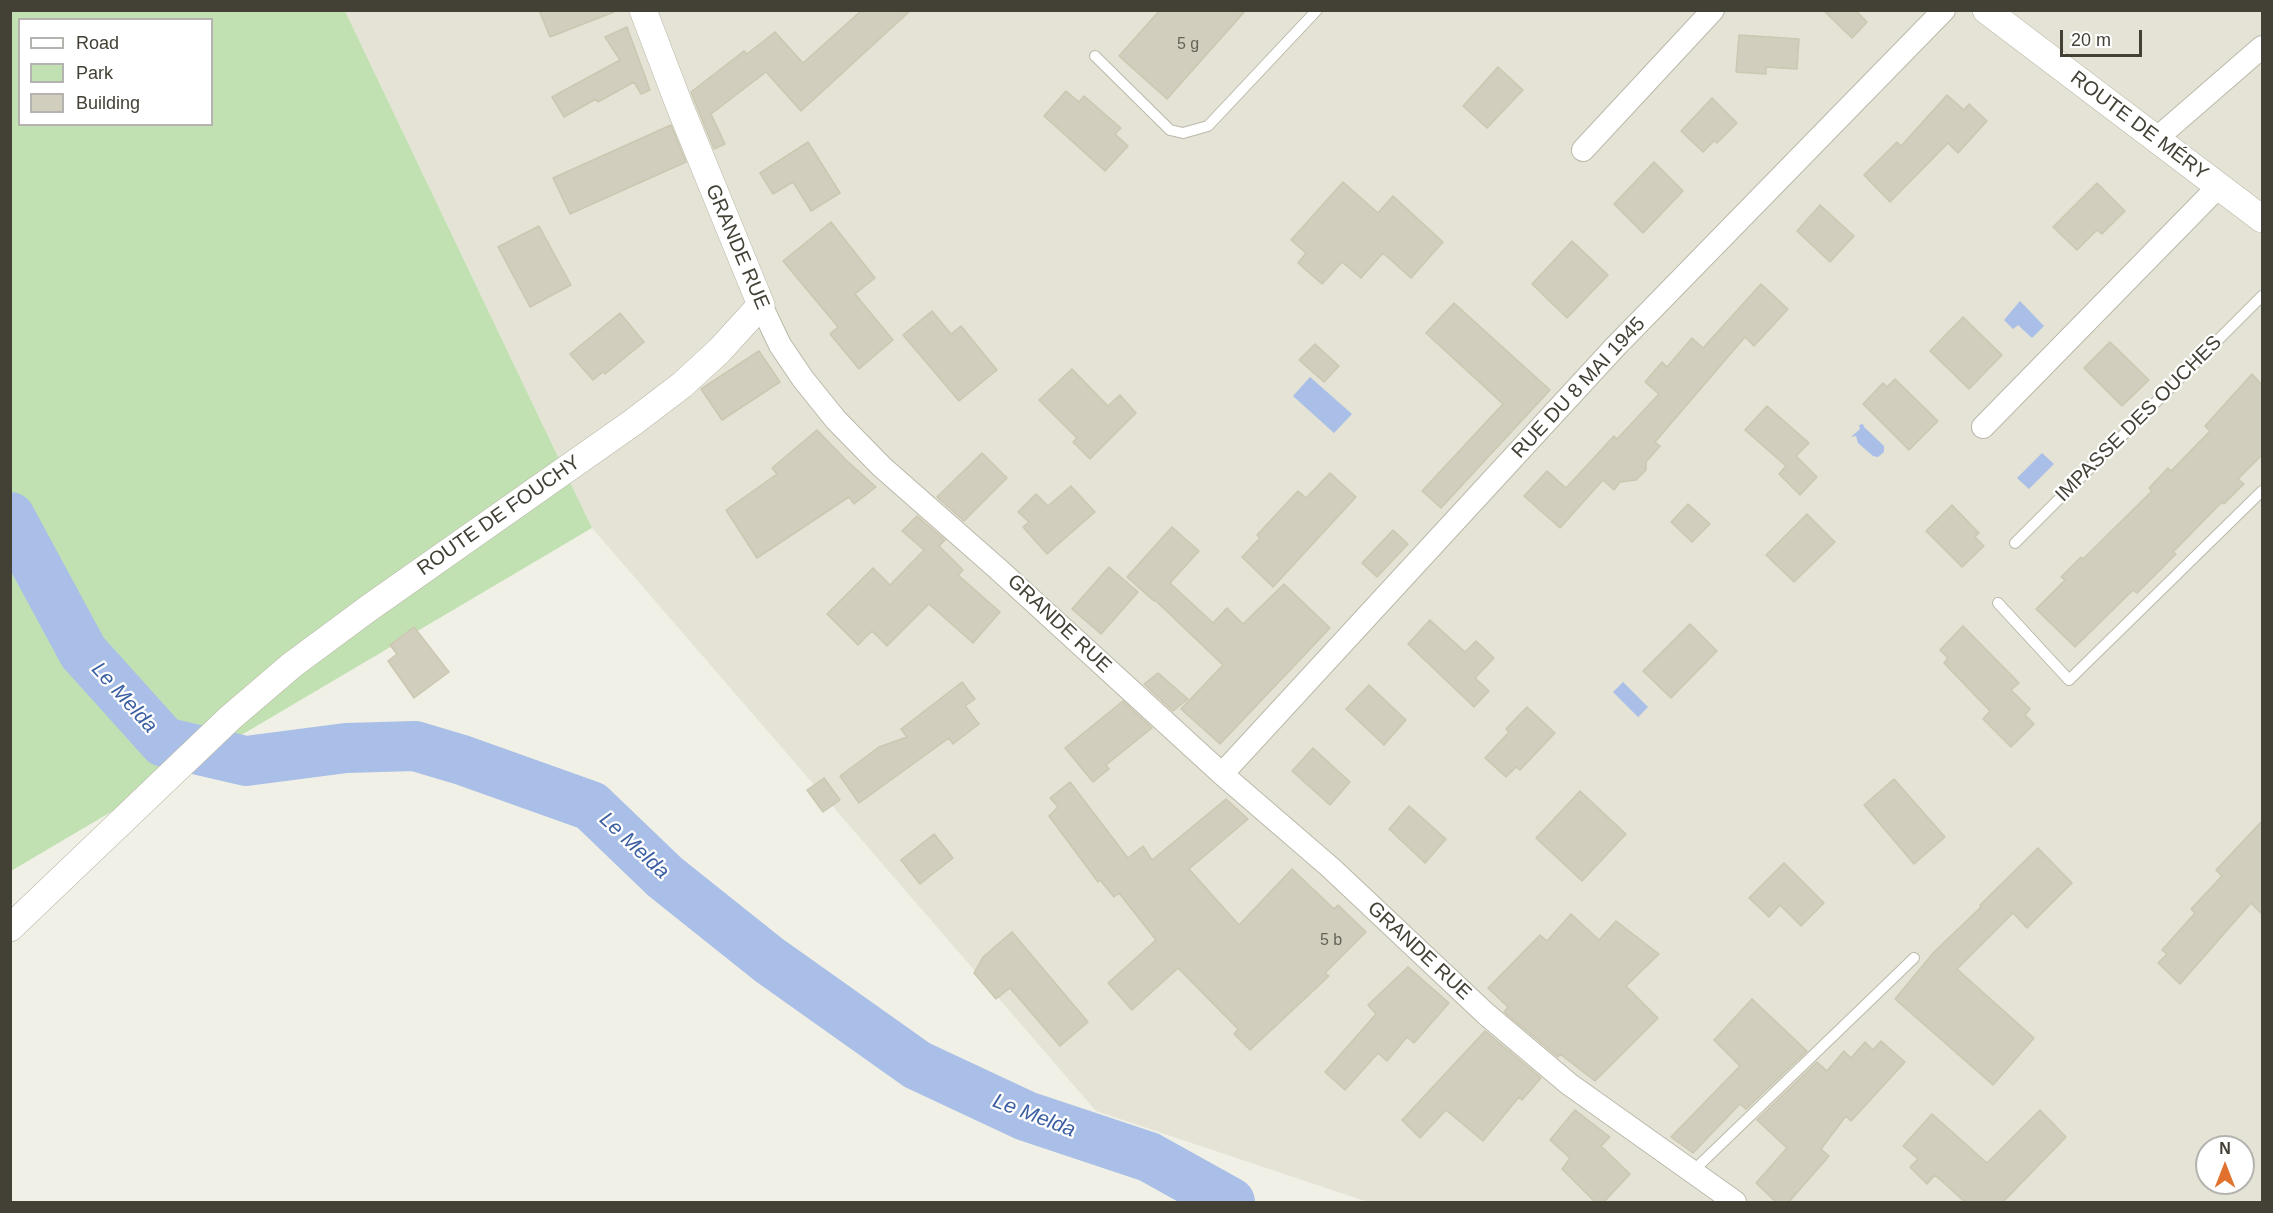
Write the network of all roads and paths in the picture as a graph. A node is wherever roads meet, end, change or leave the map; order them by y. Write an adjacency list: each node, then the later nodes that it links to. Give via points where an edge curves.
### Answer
1 (643, 10): 13 (street, GRANDE RUE)
2 (1317, 10): 7 (lane, via 1208,126 1183,133 1170,130)
3 (1713, 10): 9 (street)
4 (1944, 10): 18 (street, RUE DU 8 MAI 1945, via 1615,347)
5 (1986, 10): 8 (street, ROUTE DE MÉRY)
6 (2262, 47): 8 (street)
7 (1095, 56)
8 (2157, 139): 10 (street, ROUTE DE MÉRY)
9 (1583, 150)
10 (2219, 186): 11 (street, ROUTE DE MÉRY); 14 (street)
11 (2262, 219)
12 (2262, 296): 16 (lane, IMPASSE DES OUCHES)
13 (761, 305): 18 (street, GRANDE RUE, via 780,345 803,379 882,467); 19 (street, ROUTE DE FOUCHY, via 682,386 292,665 230,718)
14 (1983, 427)
15 (2262, 491): 17 (lane, via 2069,680)
16 (2014, 543)
17 (1998, 603)
18 (1222, 774): 21 (street, GRANDE RUE, via 1331,867 1486,1014 1569,1084)
19 (10, 928)
20 (1914, 958): 21 (lane)
21 (1692, 1172): 22 (street, GRANDE RUE)
22 (1735, 1203)

